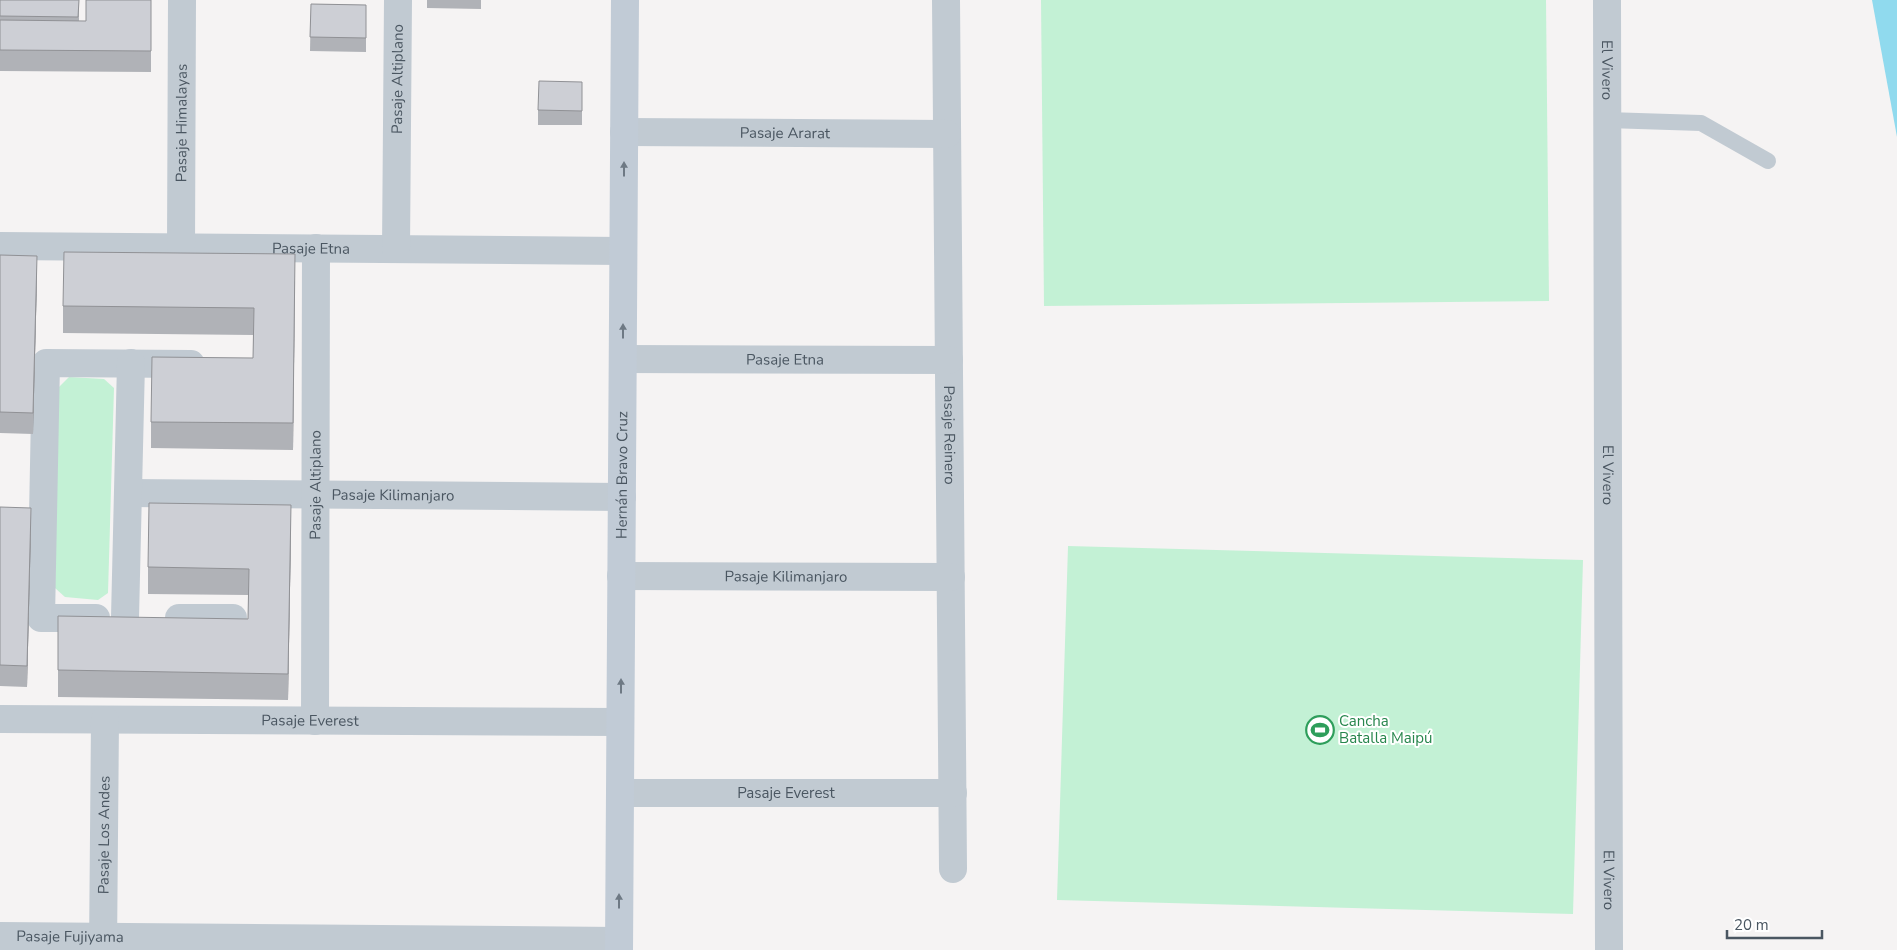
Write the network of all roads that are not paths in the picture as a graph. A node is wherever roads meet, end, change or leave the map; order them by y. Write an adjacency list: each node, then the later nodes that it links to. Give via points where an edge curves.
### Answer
1 (182, 0): 11 (street, Pasaje Himalayas)
2 (398, 0): 13 (street, Pasaje Altiplano)
3 (625, 0): 7 (main road, Hernán Bravo Cruz)
4 (946, 0): 8 (street, Pasaje Reinero)
5 (1607, 0): 6 (street, El Vivero)
6 (1607, 120): 9 (lane, via 1701,123); 36 (street, El Vivero)
7 (624, 132): 8 (street, Pasaje Ararat); 14 (main road, Hernán Bravo Cruz, one-way to 7)
8 (947, 134): 16 (street, Pasaje Reinero)
9 (1768, 161)
10 (0, 246): 11 (street, Pasaje Etna)
11 (181, 248): 12 (street, Pasaje Etna)
12 (316, 248): 13 (street, Pasaje Etna); 20 (street, Pasaje Altiplano)
13 (396, 249): 14 (street, Pasaje Etna)
14 (623, 251): 15 (main road, Hernán Bravo Cruz, one-way to 14)
15 (623, 359): 16 (street, Pasaje Etna); 21 (main road, Hernán Bravo Cruz)
16 (949, 360): 23 (street, Pasaje Reinero)
17 (131, 363): 18 (street); 19 (street); 24 (street, via 46,363 41,618)
18 (220, 364)
19 (128, 493): 20 (street, Pasaje Kilimanjaro); 24 (street)
20 (315, 495): 21 (street, Pasaje Kilimanjaro); 28 (street, Pasaje Altiplano)
21 (622, 496): 22 (main road, Hernán Bravo Cruz)
22 (621, 576): 23 (street, Pasaje Kilimanjaro); 29 (main road, Hernán Bravo Cruz, one-way to 22)
23 (951, 578): 31 (street, Pasaje Reinero)
24 (142, 618): 25 (street)
25 (233, 618)
26 (0, 720): 27 (street, Pasaje Everest)
27 (105, 720): 28 (street, Pasaje Everest); 34 (street, Pasaje Los Andes)
28 (315, 721): 29 (street, Pasaje Everest)
29 (620, 722): 30 (main road, Hernán Bravo Cruz)
30 (620, 793): 31 (street, Pasaje Everest); 35 (main road, Hernán Bravo Cruz, one-way to 30)
31 (953, 793): 32 (street, Pasaje Reinero)
32 (954, 869)
33 (0, 936): 34 (street, Pasaje Fujiyama)
34 (103, 943): 35 (street, Pasaje Fujiyama)
35 (619, 946)
36 (1609, 950)

